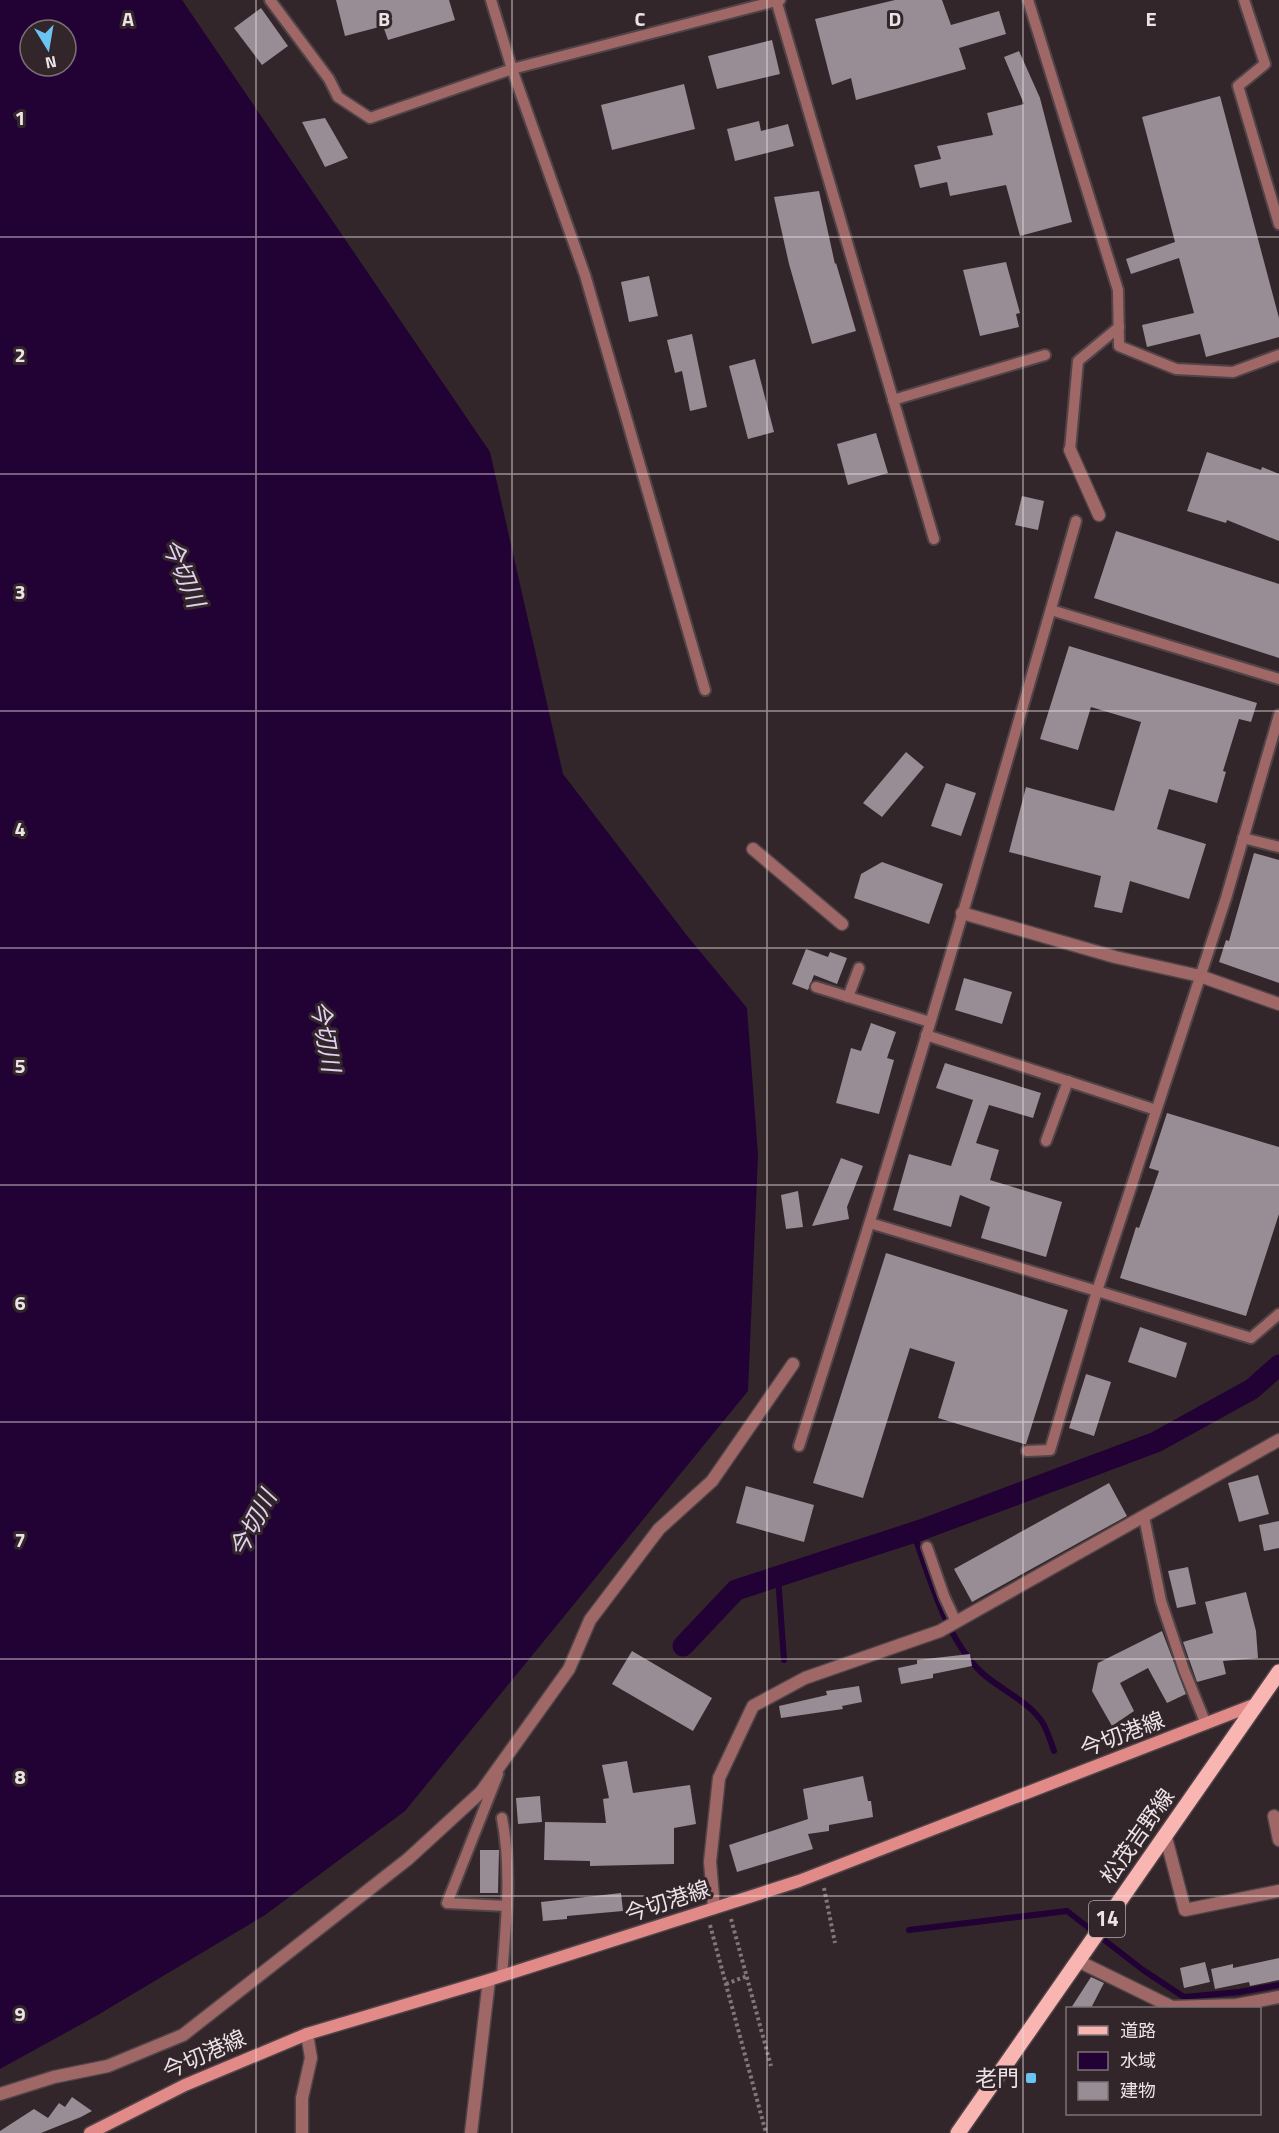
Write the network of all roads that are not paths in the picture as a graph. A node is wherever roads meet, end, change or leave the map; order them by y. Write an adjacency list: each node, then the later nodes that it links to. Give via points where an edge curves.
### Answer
1 (270, 0): 6 (lane, via 338,97 370,117)
2 (491, 0): 6 (lane)
3 (778, 0): 6 (lane); 11 (lane)
4 (1028, 0): 8 (lane, via 1118,290)
5 (1244, 0): 7 (lane, via 1265,64 1238,87)
6 (512, 69): 18 (lane, via 585,275)
7 (1279, 224)
8 (1119, 327): 10 (lane, via 1119,346 1176,369 1233,372); 12 (lane, via 1078,361)
9 (1045, 355): 11 (lane)
10 (1279, 355)
11 (893, 400): 15 (lane)
12 (1070, 450): 13 (street)
13 (1099, 515)
14 (1076, 521): 16 (lane)
15 (934, 538)
16 (1051, 610): 17 (lane); 23 (lane)
17 (1279, 679)
18 (705, 690)
19 (1279, 715): 20 (lane)
20 (1243, 838): 21 (lane); 26 (lane)
21 (1279, 848)
22 (753, 849): 24 (street)
23 (962, 913): 26 (street, via 1115,957); 30 (lane)
24 (842, 924)
25 (859, 968): 28 (lane)
26 (1200, 976): 29 (street); 33 (lane)
27 (816, 987): 28 (lane)
28 (848, 997): 30 (lane)
29 (1279, 1004)
30 (930, 1022): 31 (lane)
31 (926, 1035): 32 (lane); 35 (lane)
32 (1068, 1081): 33 (lane); 34 (lane)
33 (1156, 1110): 36 (lane)
34 (1046, 1141)
35 (870, 1223): 36 (lane); 40 (lane)
36 (1097, 1291): 37 (lane, via 1251,1338); 41 (lane, via 1050,1450)
37 (1279, 1314)
38 (793, 1364): 49 (street, via 712,1481 659,1529 590,1620 569,1669)
39 (1279, 1440): 42 (street)
40 (800, 1446)
41 (1027, 1451)
42 (1144, 1517): 44 (street); 48 (lane, via 1161,1601)
43 (927, 1547): 44 (lane)
44 (956, 1622): 58 (street, via 805,1678 753,1706 719,1778 710,1862)
45 (1279, 1672): 47 (main road)
46 (1279, 1692): 47 (main road, 松茂吉野線 / 14)
47 (1256, 1704): 48 (main road, 今切港線); 52 (main road, 松茂吉野線 / 14)
48 (1206, 1724): 58 (main road, 今切港線, via 821,1872)
49 (502, 1763): 55 (lane); 64 (street, via 481,1792 408,1859 183,2035 108,2066)
50 (1274, 1816): 53 (street)
51 (502, 1818): 57 (lane, via 507,1844)
52 (1166, 1834): 54 (street, via 1185,1910); 59 (main road, 松茂吉野線 / 14)
53 (1279, 1840)
54 (1279, 1891)
55 (447, 1903): 56 (lane); 57 (lane)
56 (435, 1905)
57 (507, 1906): 60 (lane)
58 (716, 1907): 60 (main road, 今切港線)
59 (1078, 1961): 62 (street, via 1172,2007 1236,2005); 68 (main road, 松茂吉野線 / 14)
60 (502, 1976): 61 (main road, 今切港線)
61 (489, 1980): 63 (main road, 今切港線); 67 (street)
62 (1279, 1997)
63 (307, 2034): 65 (main road, 今切港線, via 185,2085); 66 (street, via 311,2058 302,2098)
64 (0, 2094)
65 (90, 2133)
66 (302, 2133)
67 (471, 2133)
68 (958, 2133)

